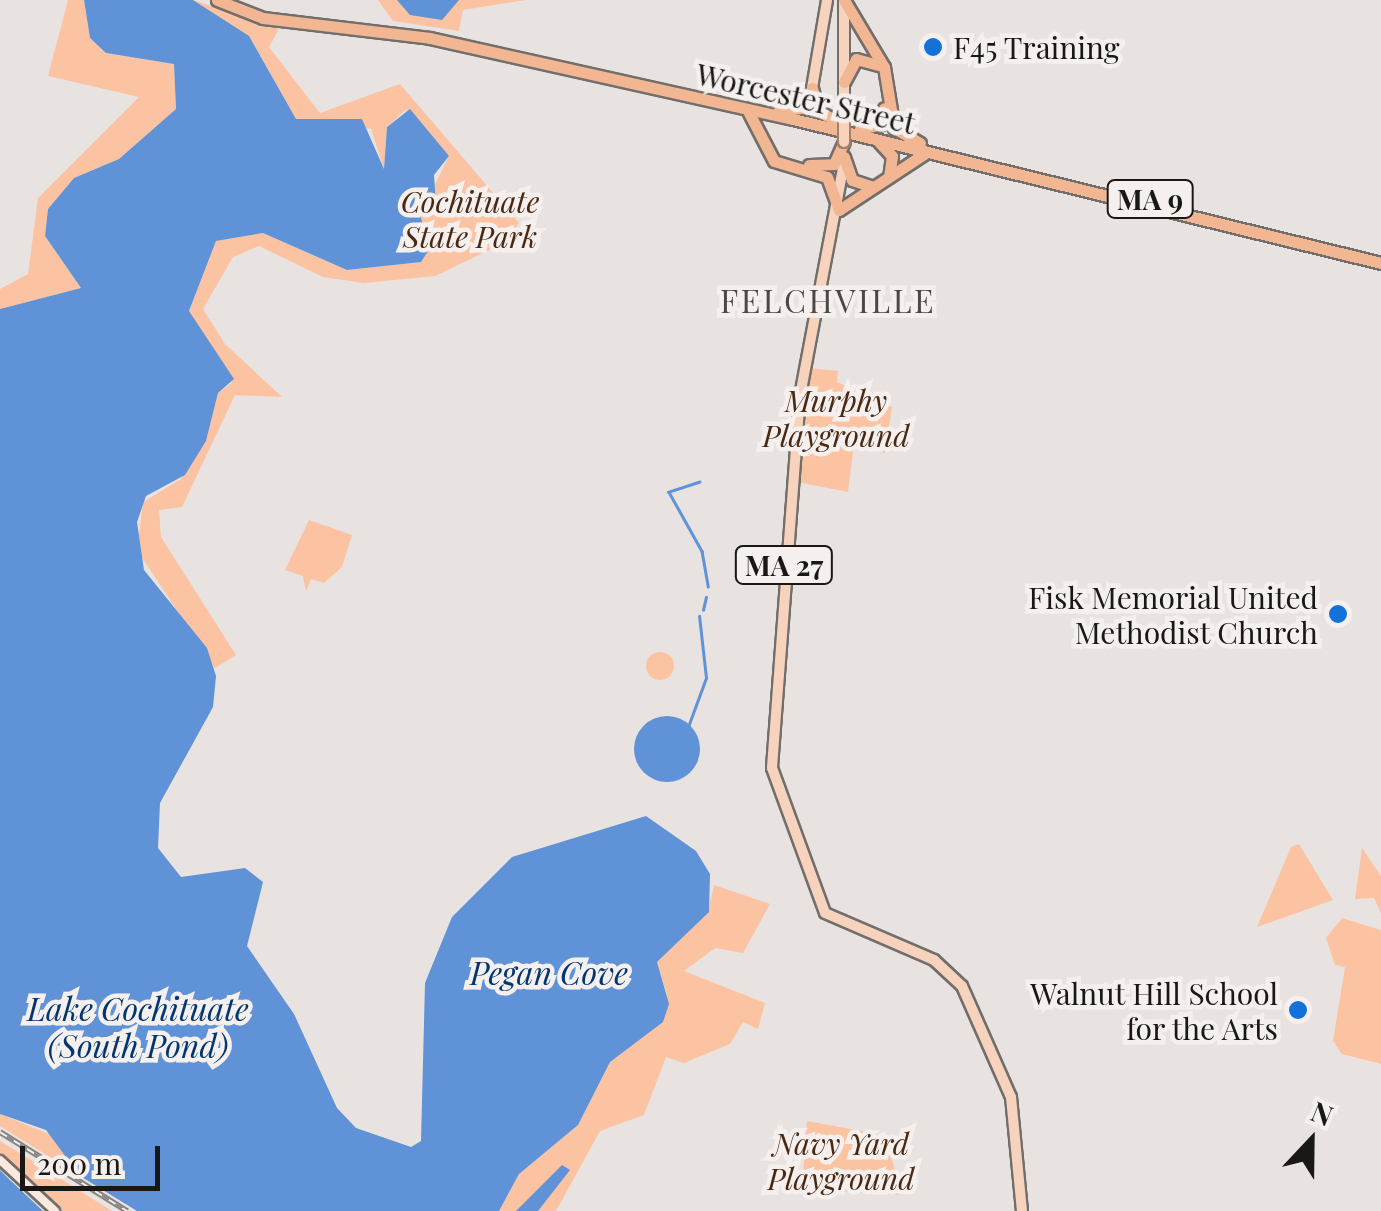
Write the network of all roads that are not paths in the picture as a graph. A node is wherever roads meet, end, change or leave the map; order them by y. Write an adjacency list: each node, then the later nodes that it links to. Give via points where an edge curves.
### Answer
1 (217, 0): 9 (highway, Worcester Street / MA 9, via 263,18 438,40)
2 (230, 0): 10 (highway, Worcester Street / MA 9, via 455,37)
3 (827, 0): 5 (main road)
4 (844, 0): 6 (main road, MA 27); 16 (highway, via 884,68 894,128)
5 (821, 31): 6 (main road); 8 (main road)
6 (844, 34): 7 (main road, MA 27)
7 (844, 82): 13 (highway, via 856,59 879,67 884,118); 15 (main road, MA 27, bridge)
8 (812, 88): 10 (highway, via 800,108); 12 (highway, via 818,111)
9 (731, 105): 11 (highway, Worcester Street / MA 9); 21 (highway, via 759,121 777,164 829,180)
10 (779, 110): 12 (highway, Worcester Street / MA 9)
11 (808, 122): 14 (highway, Worcester Street / MA 9); 15 (highway, via 774,132 783,162 831,165)
12 (842, 124): 13 (highway, Worcester Street / MA 9)
13 (860, 129): 16 (highway, Worcester Street / MA 9)
14 (871, 138): 17 (highway, Worcester Street / MA 9); 19 (highway, via 892,156)
15 (844, 142): 18 (main road, MA 27)
16 (920, 144): 22 (highway, Worcester Street / MA 9)
17 (937, 154): 19 (highway, via 910,156); 22 (highway, Worcester Street / MA 9)
18 (844, 157): 20 (highway, via 852,180); 21 (main road, MA 27)
19 (889, 179): 20 (highway)
20 (876, 186): 21 (highway)
21 (839, 210): 25 (main road, MA 27, via 801,386 772,768 825,912 934,960 962,986 1012,1104)
22 (1381, 260)
23 (0, 1160): 24 (main road)
24 (55, 1211)
25 (1022, 1211)

